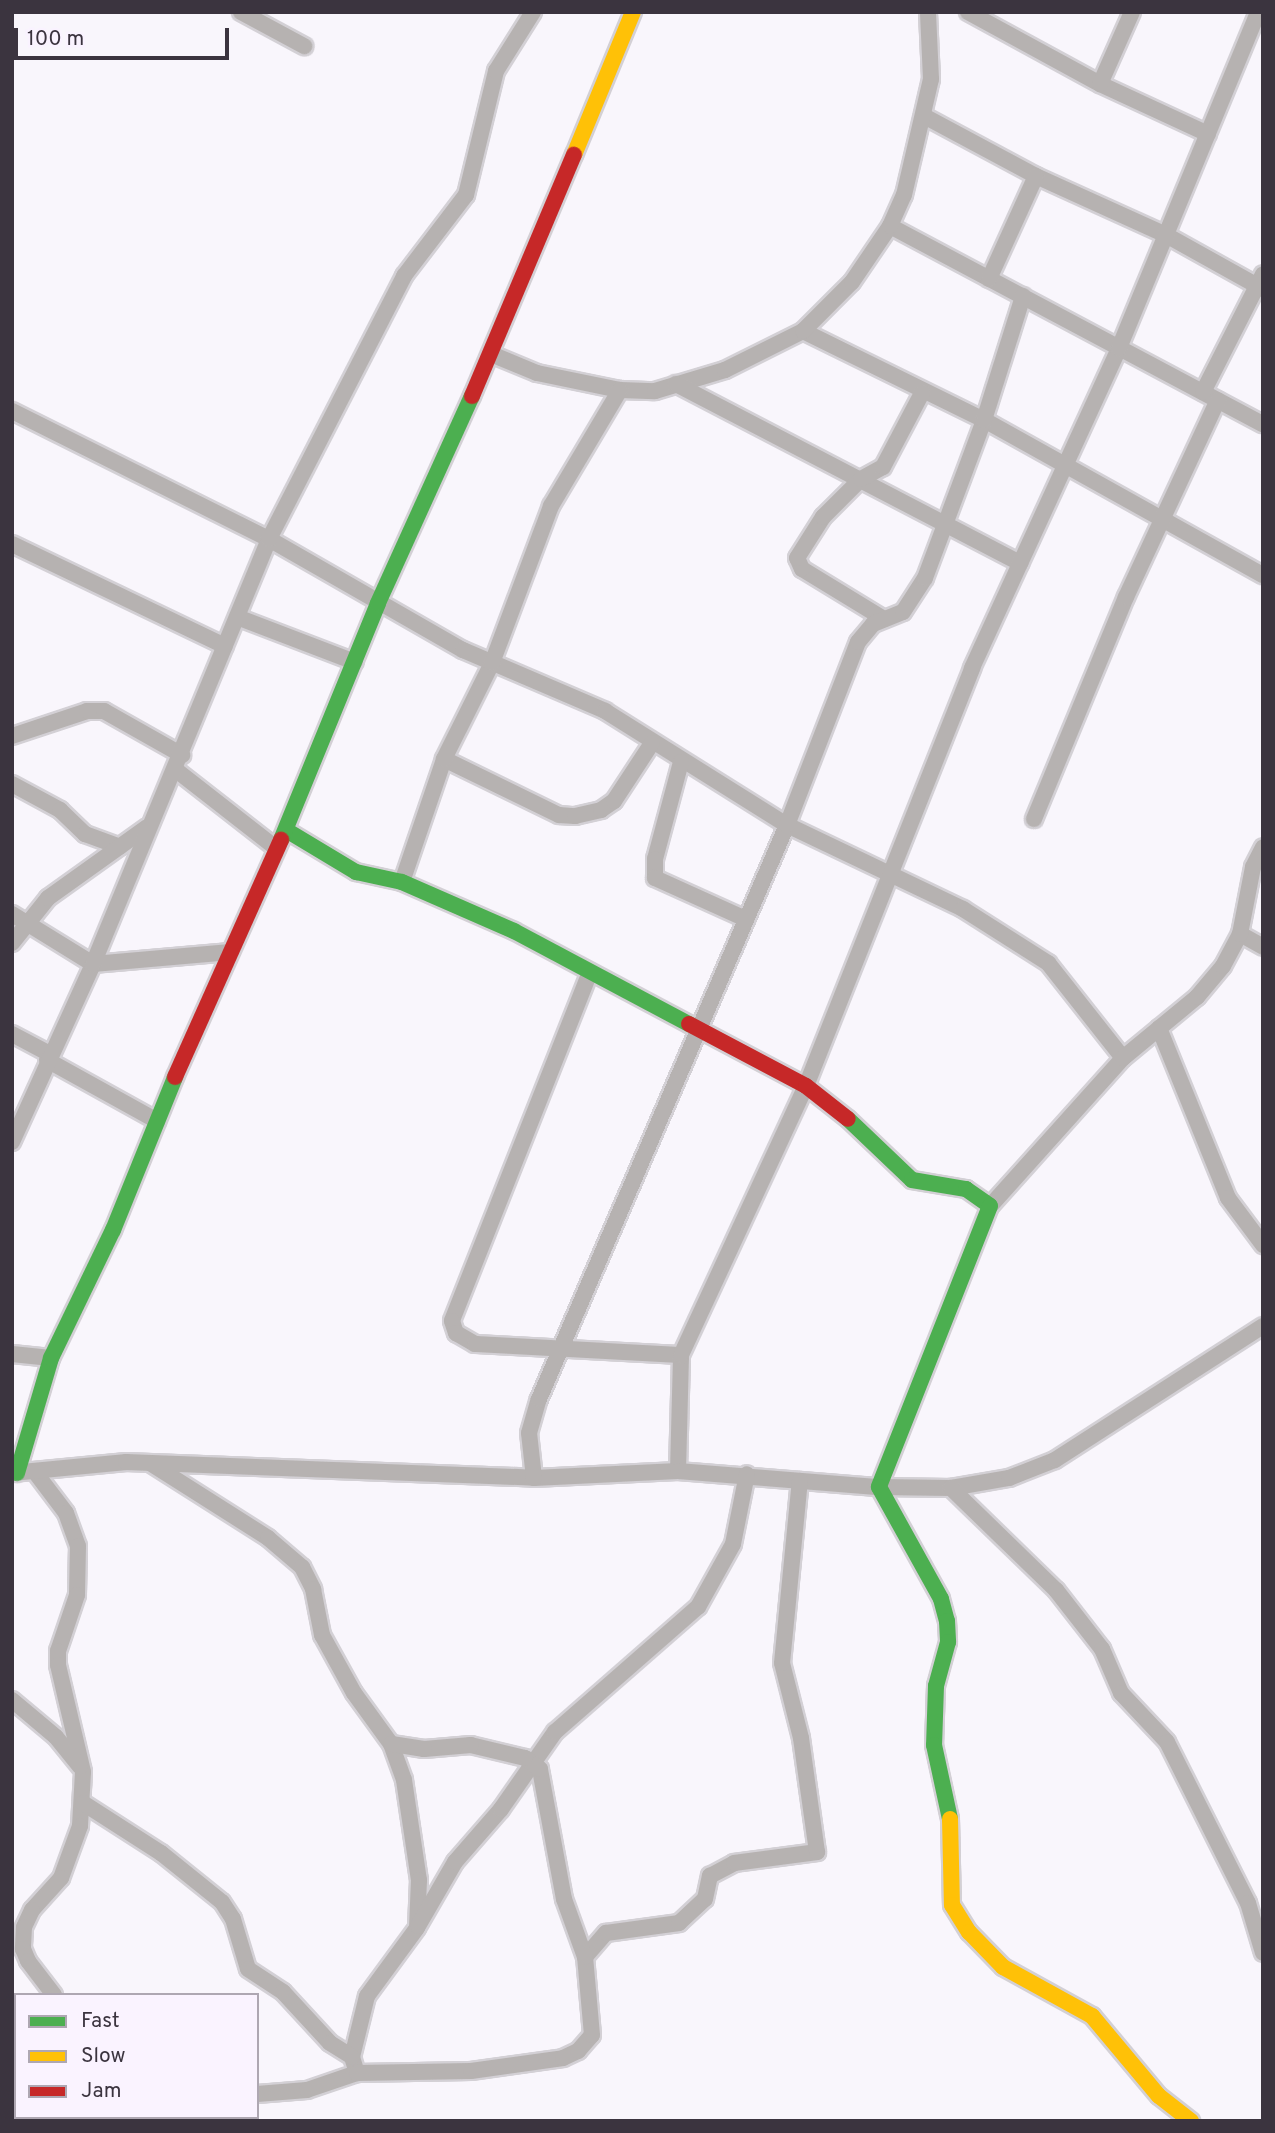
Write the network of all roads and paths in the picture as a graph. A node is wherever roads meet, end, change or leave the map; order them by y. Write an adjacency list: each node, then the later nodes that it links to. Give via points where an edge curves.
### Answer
1 (242, 12): 8 (street)
2 (533, 12): 33 (street, via 496,71 466,195 404,276)
3 (633, 12): 20 (street)
4 (928, 12): 10 (street, via 931,79)
5 (968, 12): 9 (street)
6 (1132, 12): 9 (street)
7 (1258, 12): 11 (street)
8 (304, 46)
9 (1100, 84): 11 (street)
10 (924, 116): 12 (street); 13 (street, via 914,163)
11 (1208, 134): 14 (street)
12 (1036, 176): 14 (street); 15 (street)
13 (890, 226): 15 (street); 18 (street, via 852,282)
14 (1166, 234): 16 (street); 19 (street)
15 (989, 279): 17 (street)
16 (1261, 283): 24 (street)
17 (1023, 296): 19 (street); 27 (street)
18 (803, 331): 21 (street, via 725,370); 23 (street)
19 (1119, 348): 24 (street); 29 (street)
20 (491, 354): 22 (street, via 537,373); 37 (street)
21 (676, 384): 22 (street, via 655,391); 30 (street)
22 (620, 390): 42 (street, via 551,506)
23 (922, 393): 27 (street); 30 (street, via 883,467)
24 (1203, 393): 25 (street)
25 (1219, 400): 28 (street); 31 (street)
26 (12, 411): 33 (street)
27 (984, 420): 29 (street); 32 (street)
28 (1263, 424)
29 (1064, 466): 31 (street); 35 (street)
30 (861, 479): 32 (street); 39 (street, via 824,517 797,563)
31 (1164, 517): 36 (street); 49 (street)
32 (944, 526): 35 (street); 39 (street, via 911,604)
33 (269, 539): 37 (street); 38 (street)
34 (12, 544): 40 (street)
35 (1020, 563): 56 (street, via 972,668)
36 (1263, 575)
37 (378, 603): 41 (street); 42 (street)
38 (237, 617): 40 (street); 41 (street)
39 (884, 619): 50 (street, via 864,631 858,642)
40 (225, 646): 46 (street)
41 (355, 662): 52 (street)
42 (492, 663): 44 (street, via 605,711); 45 (street)
43 (12, 736): 46 (street, via 87,711 104,711)
44 (652, 743): 45 (street, via 614,801 601,810 575,816 546,810); 47 (street)
45 (444, 759): 57 (street)
46 (179, 762): 51 (street); 55 (street)
47 (681, 762): 50 (street); 59 (street, via 655,859 655,878)
48 (12, 784): 53 (street, via 60,810 85,834)
49 (1034, 819)
50 (787, 825): 56 (street); 59 (street)
51 (148, 827): 53 (street); 64 (street)
52 (286, 830): 55 (street); 57 (street, via 356,872)
53 (120, 847): 58 (street)
54 (1263, 847): 60 (street, via 1253,867)
55 (277, 849): 63 (street)
56 (892, 873): 70 (street, via 963,909 1048,963); 71 (street)
57 (402, 882): 65 (street, via 480,914)
58 (19, 918): 61 (street); 64 (street)
59 (746, 919): 67 (street)
60 (1240, 934): 62 (street); 66 (street, via 1223,967 1197,997)
61 (12, 943)
62 (1263, 947)
63 (230, 953): 64 (street); 72 (street)
64 (93, 964): 69 (street)
65 (590, 972): 67 (street); 77 (street, via 452,1321 456,1333 475,1344)
66 (1159, 1028): 70 (street); 75 (street, via 1228,1198)
67 (698, 1030): 71 (street); 77 (street)
68 (12, 1034): 69 (street)
69 (49, 1057): 72 (street); 73 (street)
70 (1123, 1058): 74 (street)
71 (806, 1086): 74 (street, via 868,1134 912,1180 966,1189); 79 (street)
72 (157, 1121): 80 (street, via 113,1230)
73 (12, 1142)
74 (990, 1206): 88 (street)
75 (1263, 1245)
76 (1263, 1326): 89 (street, via 1055,1460 1009,1478)
77 (564, 1346): 79 (street); 86 (street, via 532,1419)
78 (12, 1354): 80 (street)
79 (681, 1355): 82 (street)
80 (51, 1358): 84 (street)
81 (150, 1463): 83 (street); 86 (street); 91 (street, via 268,1538 302,1567 313,1589 327,1645)
82 (678, 1471): 85 (street); 86 (street)
83 (35, 1472): 84 (street); 93 (street, via 66,1513 78,1546 77,1595 58,1665)
84 (15, 1473)
85 (747, 1474): 87 (street); 92 (street, via 733,1544 698,1607 568,1717)
86 (534, 1479)
87 (800, 1481): 88 (street); 97 (street, via 782,1663 801,1738 817,1852 731,1864 710,1876 705,1899 679,1923 607,1933)
88 (879, 1487): 89 (street); 101 (street, via 941,1599 947,1620 948,1642 936,1686 934,1745 953,1833 951,1894 956,1914 1003,1967 1092,2015 1159,2096)
89 (951, 1488): 96 (street, via 1056,1590 1102,1649 1121,1693 1167,1742 1248,1903)
90 (12, 1700): 93 (street, via 56,1737)
91 (391, 1744): 92 (street, via 424,1749 471,1745); 95 (street, via 404,1780 416,1846)
92 (535, 1763): 95 (street, via 455,1862); 97 (street, via 545,1783 564,1899)
93 (83, 1772): 94 (street)
94 (83, 1802): 98 (street, via 80,1826 61,1878 32,1910 24,1927 23,1949 28,1961); 99 (street, via 161,1853 222,1902 233,1919 248,1969 284,1992)
95 (417, 1928): 99 (street, via 367,1996)
96 (1263, 1953)
97 (585, 1957): 99 (street, via 594,2025 587,2044 578,2051 563,2058 471,2071)
98 (52, 1993)
99 (354, 2065): 100 (street, via 307,2090)
100 (259, 2094)
101 (1191, 2121)

